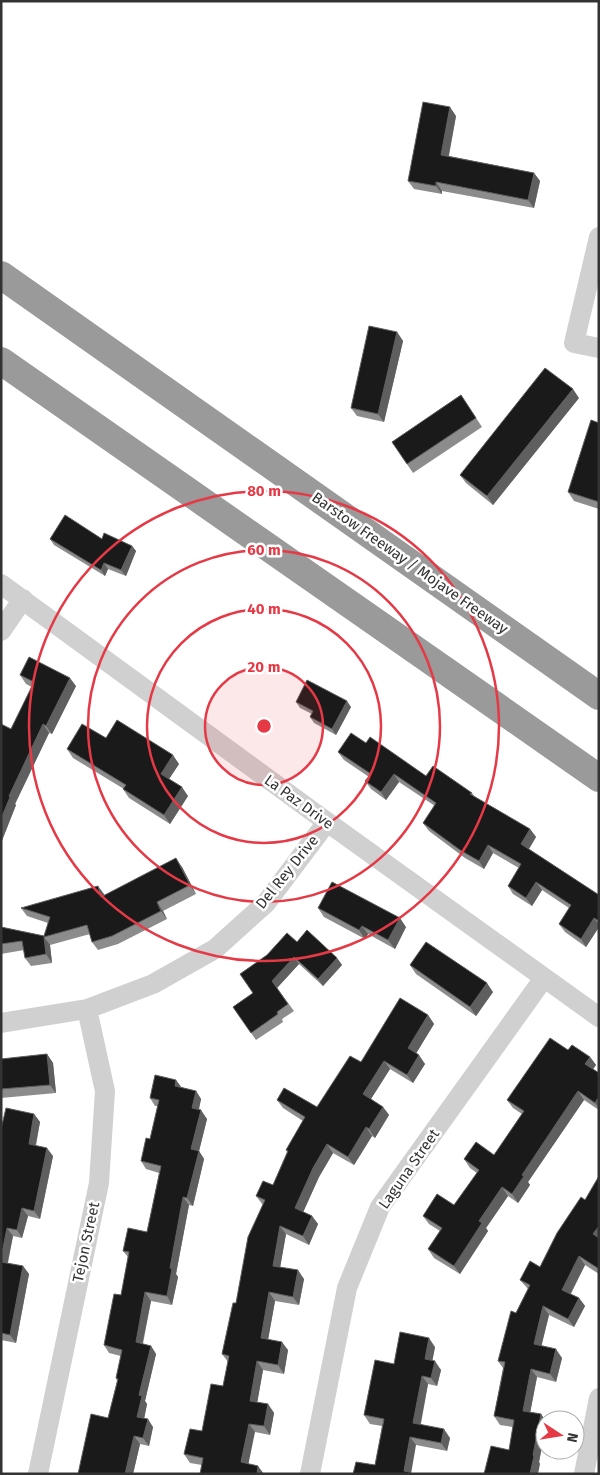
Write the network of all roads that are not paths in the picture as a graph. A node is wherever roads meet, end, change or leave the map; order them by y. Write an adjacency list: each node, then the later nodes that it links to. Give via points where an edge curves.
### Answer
1 (599, 237): 3 (street, via 574,343)
2 (1, 275): 8 (highway, Barstow Freeway / Mojave Freeway)
3 (599, 348)
4 (1, 360): 9 (highway)
5 (1, 584): 6 (street, La Paz Drive)
6 (23, 598): 7 (street); 10 (street, La Paz Drive)
7 (1, 631)
8 (599, 696)
9 (599, 778)
10 (327, 822): 11 (street, La Paz Drive); 12 (street, Del Rey Drive, via 266,903 215,948 153,984)
11 (544, 978): 13 (street, La Paz Drive); 17 (street, Laguna Street, via 380,1207 347,1288)
12 (87, 1009): 14 (street, Del Rey Drive); 16 (street, Tejon Street, via 104,1090 99,1182)
13 (599, 1017)
14 (1, 1023)
15 (599, 1398): 18 (street)
16 (38, 1474)
17 (310, 1474)
18 (584, 1474)

